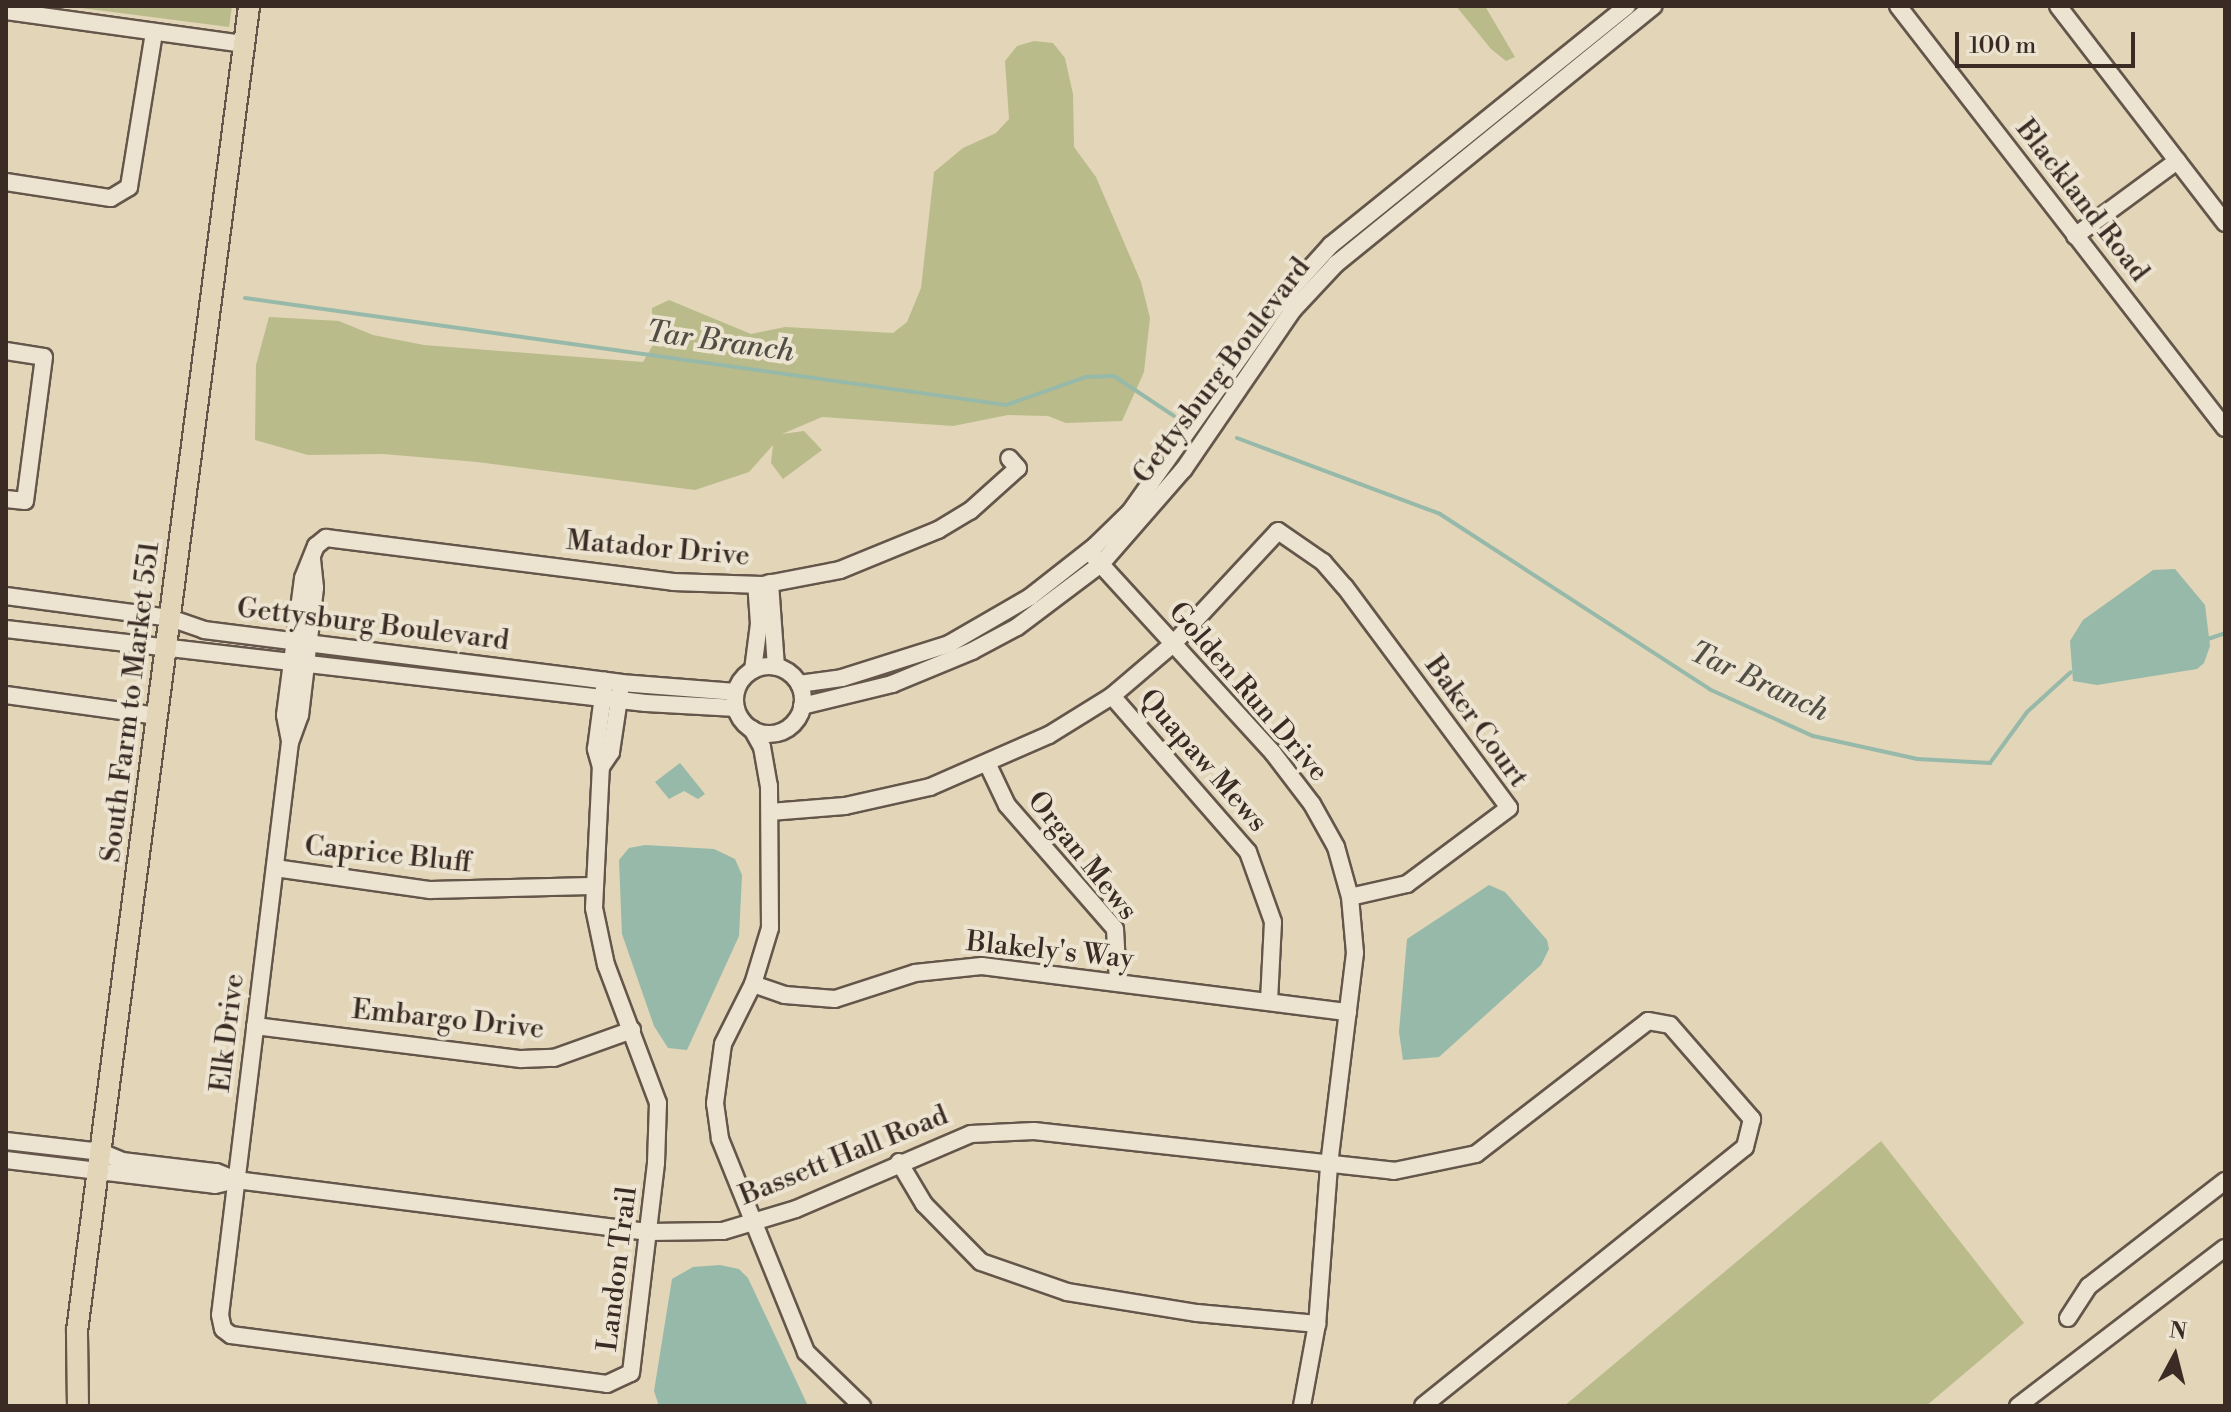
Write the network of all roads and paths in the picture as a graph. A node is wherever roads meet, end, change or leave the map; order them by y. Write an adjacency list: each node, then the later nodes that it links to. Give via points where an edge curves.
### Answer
1 (249, 6): 8 (main road, South Farm to Market 551)
2 (1627, 6): 9 (street, Gettysburg Boulevard)
3 (1653, 6): 10 (street, Gettysburg Boulevard)
4 (1898, 6): 15 (street, Blackland Road)
5 (2058, 6): 11 (street)
6 (6, 11): 7 (street)
7 (154, 32): 8 (street); 12 (street, via 129,187 111,198)
8 (244, 44): 25 (main road, South Farm to Market 551)
9 (1468, 132): 10 (street); 13 (street, Gettysburg Boulevard)
10 (1480, 146): 13 (street, Gettysburg Boulevard)
11 (2177, 161): 14 (street); 15 (street)
12 (6, 182)
13 (1396, 201): 16 (street, Gettysburg Boulevard)
14 (2225, 223)
15 (2075, 236): 18 (street, Blackland Road)
16 (1256, 350): 21 (street, Gettysburg Boulevard, via 1130,512); 22 (street, Gettysburg Boulevard, via 1184,469)
17 (6, 351): 20 (street, via 44,357 25,501)
18 (2225, 428)
19 (1009, 458): 23 (street, Matador Drive, via 1018,468 970,511 938,530 840,570)
20 (6, 499)
21 (1089, 551): 22 (street, Golden Run Drive); 33 (street, Gettysburg Boulevard, via 1030,597 949,644 842,678)
22 (1101, 564): 28 (street, Golden Run Drive); 38 (street, Gettysburg Boulevard, via 1017,627 972,651 892,684)
23 (763, 584): 27 (street, Matador Drive, via 673,582 333,537 316,546 312,559); 31 (street); 32 (street)
24 (6, 596): 25 (street, Gettysburg Boulevard)
25 (170, 618): 27 (street, Gettysburg Boulevard, via 204,630); 29 (main road, South Farm to Market 551)
26 (6, 629): 29 (street, Gettysburg Boulevard)
27 (302, 642): 30 (street, Elk Drive); 34 (street, Gettysburg Boulevard)
28 (1173, 644): 36 (street); 47 (street, Golden Run Drive, via 1312,804 1336,847); 47 (street, Baker Court, via 1278,531 1323,562 1345,587 1509,808 1407,884)
29 (166, 648): 30 (street, Gettysburg Boulevard); 39 (main road, South Farm to Market 551)
30 (299, 662): 34 (street, Gettysburg Boulevard); 45 (street, Elk Drive, via 285,715 290,742)
31 (776, 667): 32 (street); 33 (street)
32 (753, 670): 37 (street)
33 (799, 684): 38 (street)
34 (612, 691): 37 (street, Gettysburg Boulevard); 46 (street, Landon Trail, via 611,752 601,767)
35 (6, 695): 39 (street)
36 (1112, 696): 42 (street); 50 (street, Quapaw Mews, via 1248,852 1273,922)
37 (736, 700): 40 (street)
38 (802, 706): 41 (street)
39 (158, 716): 56 (main road, South Farm to Market 551)
40 (752, 729): 41 (street); 43 (street, via 762,747)
41 (783, 731): 43 (street)
42 (988, 765): 44 (street, via 930,787 845,806); 48 (street, Organ Mews, via 1007,805 1115,929)
43 (769, 786): 44 (street)
44 (770, 812): 49 (street, via 770,928)
45 (275, 868): 46 (street, Caprice Bluff, via 430,890); 52 (street, Elk Drive)
46 (591, 886): 53 (street, Landon Trail, via 606,965)
47 (1350, 897): 51 (street, Golden Run Drive, via 1355,953)
48 (1118, 983): 49 (street, Blakely's Way, via 951,966 835,999 785,995); 50 (street, Blakely's Way)
49 (753, 984): 61 (street, via 723,1044 715,1103 720,1139)
50 (1269, 1001): 51 (street, Blakely's Way)
51 (1348, 1012): 58 (street, Golden Run Drive)
52 (255, 1026): 53 (street, Embargo Drive, via 521,1059 554,1058); 59 (street, Elk Drive)
53 (632, 1030): 62 (street, Landon Trail, via 658,1103)
54 (6, 1141): 56 (street, Bassett Hall Road)
55 (6, 1160): 56 (street, Bassett Hall Road)
56 (100, 1162): 59 (street, Bassett Hall Road, via 216,1172); 67 (main road, South Farm to Market 551, via 77,1331)
57 (899, 1162): 58 (street, Bassett Hall Road, via 960,1137 999,1131); 61 (street, Bassett Hall Road); 65 (street, via 924,1204 981,1262 1067,1292 1197,1313)
58 (1329, 1166): 65 (street, Golden Run Drive); 70 (street, Bassett Hall Road, via 1394,1171 1476,1154 1648,1021 1670,1025 1752,1119 1745,1147)
59 (236, 1180): 62 (street, Bassett Hall Road); 66 (street, Elk Drive, via 220,1315)
60 (2225, 1181): 64 (street, via 2089,1286)
61 (752, 1223): 62 (street, Bassett Hall Road, via 723,1231); 68 (street, via 806,1352)
62 (649, 1232): 66 (street, Landon Trail, via 632,1368 617,1383 242,1338)
63 (2225, 1248): 71 (street)
64 (2068, 1318)
65 (1317, 1324): 69 (street, Golden Run Drive)
66 (223, 1329)
67 (78, 1406)
68 (862, 1406)
69 (1302, 1406)
70 (1423, 1406)
71 (2018, 1406)

